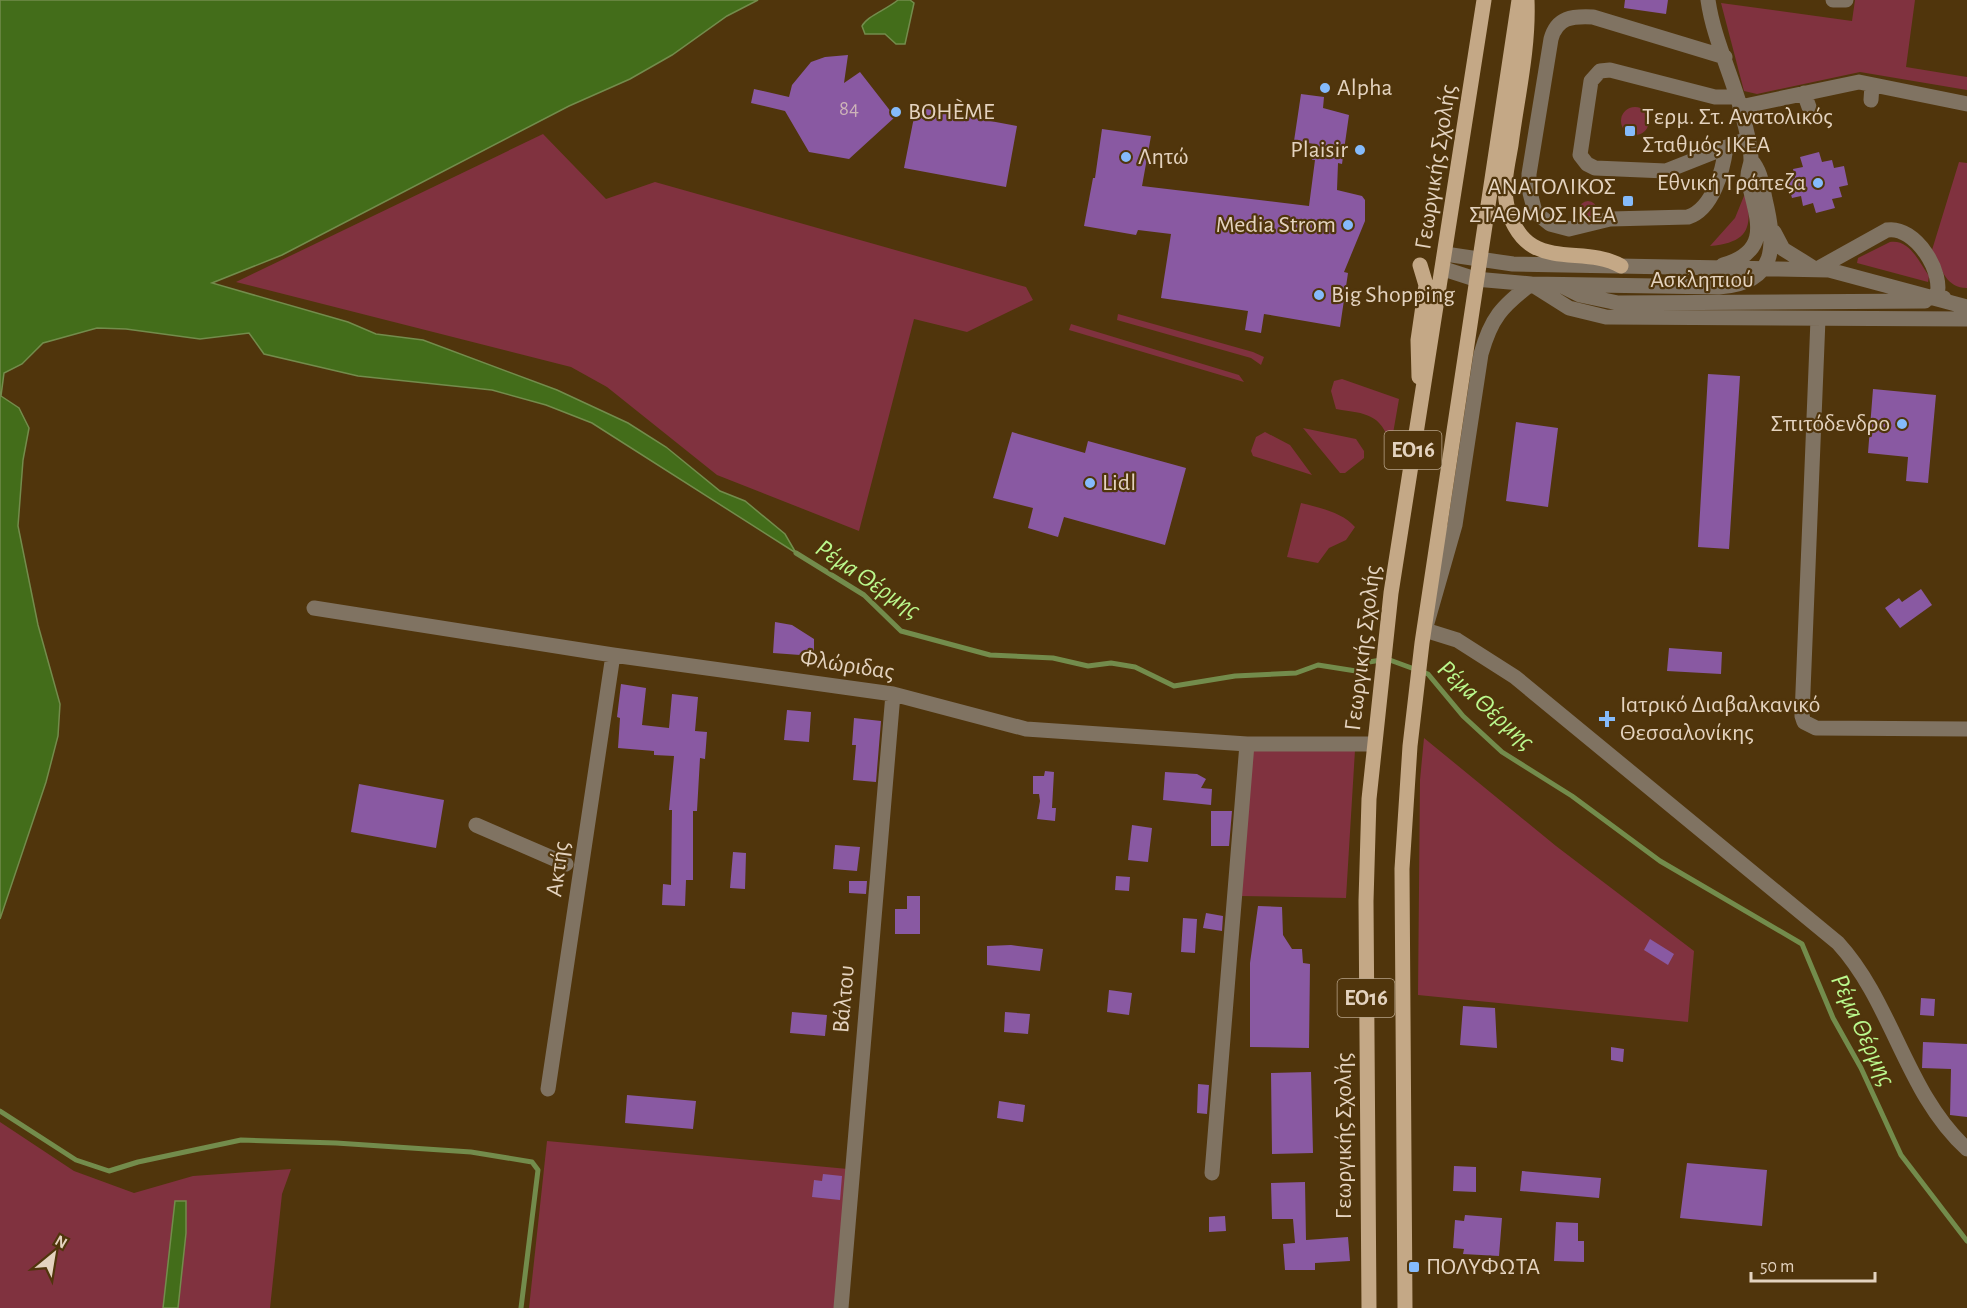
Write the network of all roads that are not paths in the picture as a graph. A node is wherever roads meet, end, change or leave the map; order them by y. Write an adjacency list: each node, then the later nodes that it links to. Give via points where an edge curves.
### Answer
1 (1484, 0): 13 (main road, Γεωργικής Σχολής / ΕΟ16)
2 (1519, 0): 15 (main road, ΕΟ16)
3 (1527, 0): 18 (main road, via 1527,27 1506,182 1509,214 1522,236 1537,248 1607,258)
4 (1708, 0): 7 (street)
5 (1833, 0): 6 (street)
6 (1846, 0)
7 (1725, 57): 8 (street); 11 (street, via 1593,17 1570,17 1559,22 1551,39 1529,174 1532,204 1546,222 1569,229 1610,219 1688,217 1697,214 1708,199)
8 (1738, 102): 9 (street, via 1807,100 1859,82 1872,93); 10 (street); 11 (street, via 1610,70 1597,72 1590,84 1580,155 1591,166 1666,171)
9 (1966, 104)
10 (1747, 139): 11 (street); 12 (street)
11 (1726, 147)
12 (1751, 160): 14 (street, via 1759,170); 19 (street, via 1748,177 1759,218 1756,237 1738,259)
13 (1450, 224): 15 (street, via 1454,244); 16 (main road, Γεωργικής Σχολής / ΕΟ16)
14 (1771, 225): 20 (street, via 1771,250); 21 (street, via 1783,249)
15 (1471, 258): 16 (street, Ασκληπιού); 18 (street, Ασκληπιού, via 1513,264); 22 (main road, ΕΟ16)
16 (1444, 261): 22 (street, Ασκληπιού); 28 (main road, Γεωργικής Σχολής / ΕΟ16)
17 (1420, 265): 28 (main road, via 1426,285 1418,340)
18 (1621, 266): 19 (street, Ασκληπιού)
19 (1714, 266): 20 (street, Ασκληπιού)
20 (1764, 269): 21 (street, Ασκληπιού); 24 (street, via 1746,283 1726,286)
21 (1817, 270): 25 (street, Ασκληπιού, via 1839,271); 25 (street, via 1895,229 1914,239 1936,271 1940,286)
22 (1475, 279): 23 (street, Ασκληπιού); 30 (main road, ΕΟ16)
23 (1531, 284): 24 (street, Ασκληπιού); 27 (street, via 1569,308 1606,317); 30 (street, via 1500,310 1488,330 1455,525)
24 (1560, 284): 26 (street, Ασκληπιού, via 1580,295 1618,303 1923,301)
25 (1936, 298): 26 (street, Ασκληπιού)
26 (1967, 308): 27 (street)
27 (1818, 319): 33 (street, via 1804,722 1816,729)
28 (1422, 400): 35 (main road, Γεωργικής Σχολής / ΕΟ16, via 1386,631)
29 (314, 608): 31 (street, Φλώριδας)
30 (1423, 636): 39 (street, via 1457,640 1515,677 1838,943 1869,986 1936,1116); 43 (main road, ΕΟ16, via 1412,720 1402,869)
31 (613, 655): 32 (street, Φλώριδας); 38 (street, Ακτής)
32 (893, 694): 34 (street, Φλώριδας, via 1026,729); 41 (street, Βάλτου)
33 (1967, 729)
34 (1247, 744): 35 (street, Φλώριδας); 40 (street)
35 (1374, 744): 42 (main road, Γεωργικής Σχολής / ΕΟ16, via 1366,901)
36 (476, 825): 37 (street)
37 (566, 864)
38 (548, 1089)
39 (1967, 1149)
40 (1212, 1173)
41 (841, 1308)
42 (1368, 1308)
43 (1405, 1308)

